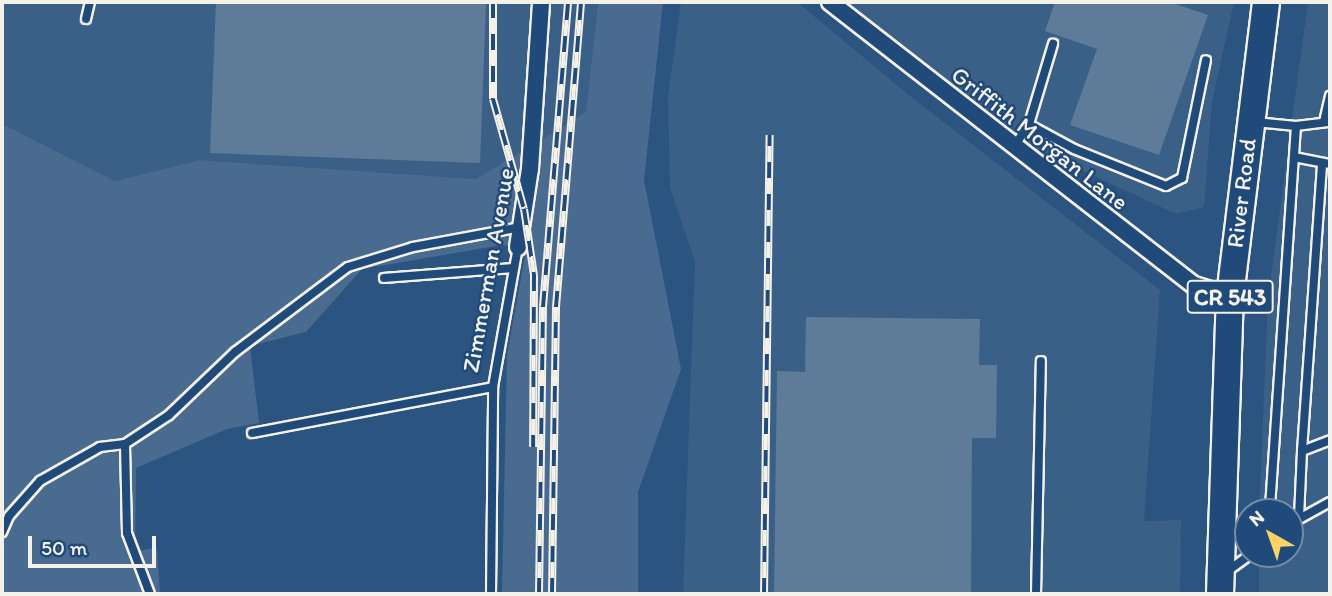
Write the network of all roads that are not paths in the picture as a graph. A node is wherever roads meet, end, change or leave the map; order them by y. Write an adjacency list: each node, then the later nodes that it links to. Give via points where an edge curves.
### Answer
1 (90, 2): 5 (lane)
2 (541, 2): 16 (street, Zimmerman Avenue)
3 (830, 2): 13 (street, Griffith Morgan Lane)
4 (1266, 2): 9 (main road, River Road / CR 543)
5 (86, 19)
6 (1053, 44): 11 (lane)
7 (1206, 60): 11 (lane, via 1182,178 1166,186 1074,149)
8 (1330, 96): 10 (lane)
9 (1251, 121): 12 (lane); 20 (main road, River Road / CR 543)
10 (1327, 122): 12 (lane)
11 (1029, 124): 13 (lane)
12 (1296, 126): 14 (lane)
13 (1014, 148): 20 (street, Griffith Morgan Lane, via 1194,285)
14 (1294, 157): 15 (lane); 27 (lane)
15 (1326, 164): 26 (lane)
16 (521, 226): 17 (street, Zimmerman Avenue); 25 (lane, via 413,247 348,267 235,352 169,415)
17 (518, 247): 18 (lane, Zimmerman Avenue)
18 (513, 268): 19 (lane); 22 (lane, Zimmerman Avenue)
19 (384, 278)
20 (1230, 296): 33 (main road, River Road / CR 543)
21 (1041, 361): 36 (lane)
22 (493, 387): 23 (lane, Zimmerman Avenue); 35 (lane)
23 (252, 433)
24 (1330, 440): 26 (lane)
25 (125, 444): 31 (lane, via 100,447 40,481 9,516); 34 (lane, via 127,533)
26 (1302, 451): 28 (lane)
27 (1271, 498)
28 (1300, 498)
29 (1330, 502): 30 (lane)
30 (1304, 515)
31 (2, 533)
32 (1237, 568): 33 (lane)
33 (1220, 586)
34 (150, 594)
35 (491, 594)
36 (1036, 594)

